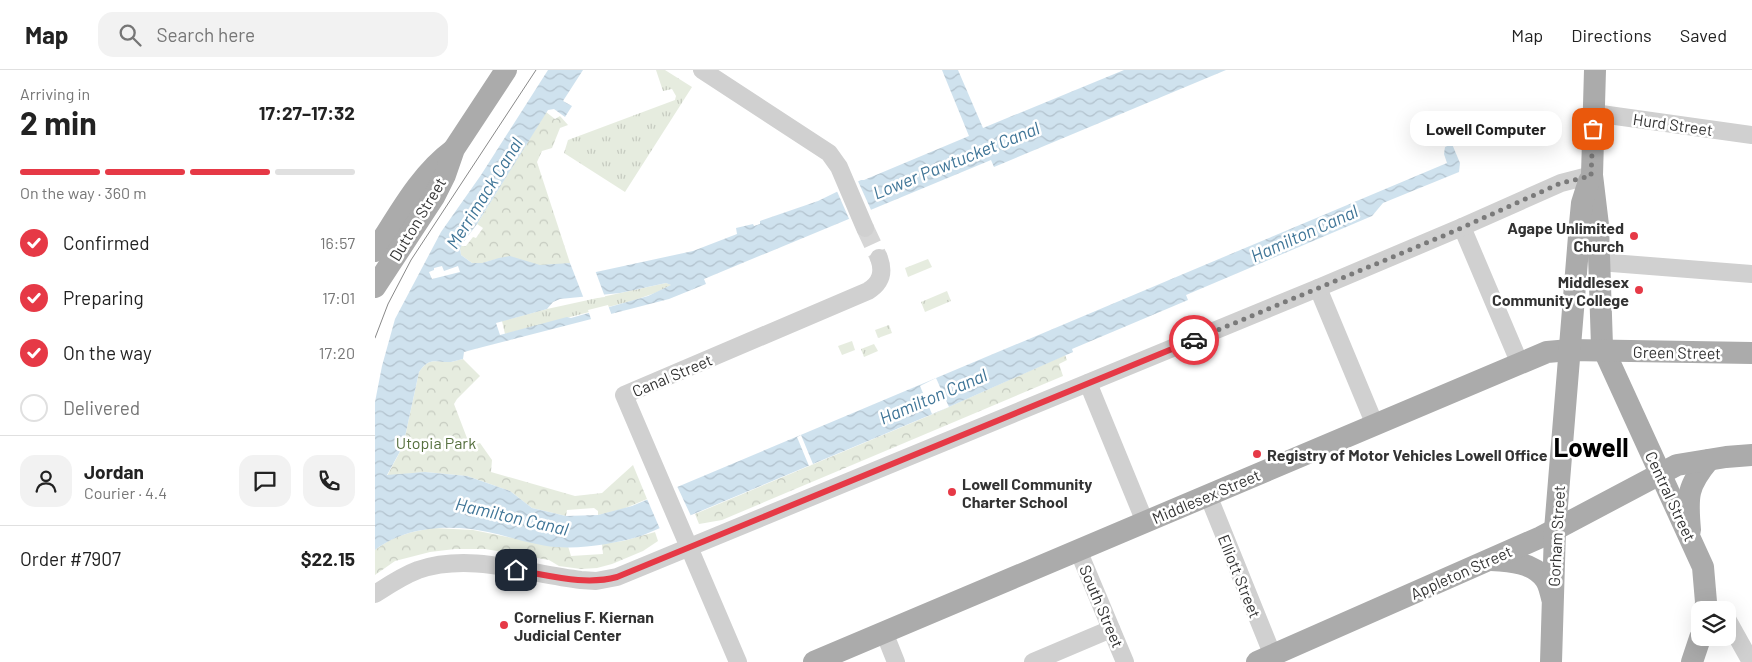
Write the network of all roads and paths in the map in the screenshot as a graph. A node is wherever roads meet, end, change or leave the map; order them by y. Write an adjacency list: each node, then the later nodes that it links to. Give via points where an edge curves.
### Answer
1 (506, 70): 6 (main road, Dutton Street)
2 (702, 70): 8 (street, via 832,156)
3 (1595, 70): 4 (main road, Central Street)
4 (1594, 113): 5 (street, Hurd Street); 7 (main road, Central Street)
5 (1752, 135)
6 (454, 149): 10 (main road, Dutton Street, via 424,177); 14 (main road, Dutton Street, via 434,197)
7 (1591, 176): 9 (street, via 1561,183); 12 (main road, Central Street, via 1598,219); 16 (main road, Central Street, via 1581,214)
8 (864, 225)
9 (1463, 227): 15 (street); 19 (street)
10 (375, 251)
11 (879, 258): 29 (street, Canal Street, via 881,278 868,291 624,395)
12 (1599, 262): 13 (street); 17 (main road, Central Street)
13 (1752, 274)
14 (375, 287)
15 (1317, 288): 20 (street); 21 (street)
16 (1570, 350): 17 (main road, Middlesex Street); 19 (main road, Middlesex Street, via 1550,351); 27 (main road, Gorham Street)
17 (1603, 351): 18 (main road, Green Street); 24 (main road, Central Street)
18 (1752, 353)
19 (1520, 364): 21 (main road, Middlesex Street)
20 (1088, 383): 26 (street); 29 (street)
21 (1375, 425): 25 (main road, Middlesex Street)
22 (1752, 454): 23 (main road, Appleton Street)
23 (1709, 460): 24 (main road, Appleton Street, via 1677,465); 28 (main road, via 1695,477 1690,491)
24 (1660, 473): 27 (main road, Appleton Street); 28 (main road, Central Street)
25 (1208, 495): 26 (main road, Middlesex Street); 39 (street, Elliott Street)
26 (1145, 522): 30 (main road, Middlesex Street)
27 (1555, 530): 31 (main road, Appleton Street); 33 (main road, Gorham Street)
28 (1690, 537): 34 (main road, Central Street, via 1703,567)
29 (689, 548): 32 (street, via 609,579 581,580 484,564 451,564 412,572); 40 (street, Canal Street)
30 (1078, 550): 35 (street, South Street); 36 (main road, Middlesex Street)
31 (1489, 560): 33 (main road, via 1521,563 1534,570 1545,578); 39 (main road, Appleton Street)
32 (375, 594)
33 (1552, 599): 45 (main road, Gorham Street)
34 (1708, 601)
35 (1111, 629): 43 (street); 44 (street, South Street)
36 (884, 632): 41 (main road, Middlesex Street); 42 (street)
37 (1736, 635): 47 (street)
38 (1697, 646): 46 (main road)
39 (1274, 658)
40 (738, 662)
41 (813, 662)
42 (896, 662)
43 (1033, 662)
44 (1125, 662)
45 (1551, 662)
46 (1692, 662)
47 (1751, 662)

